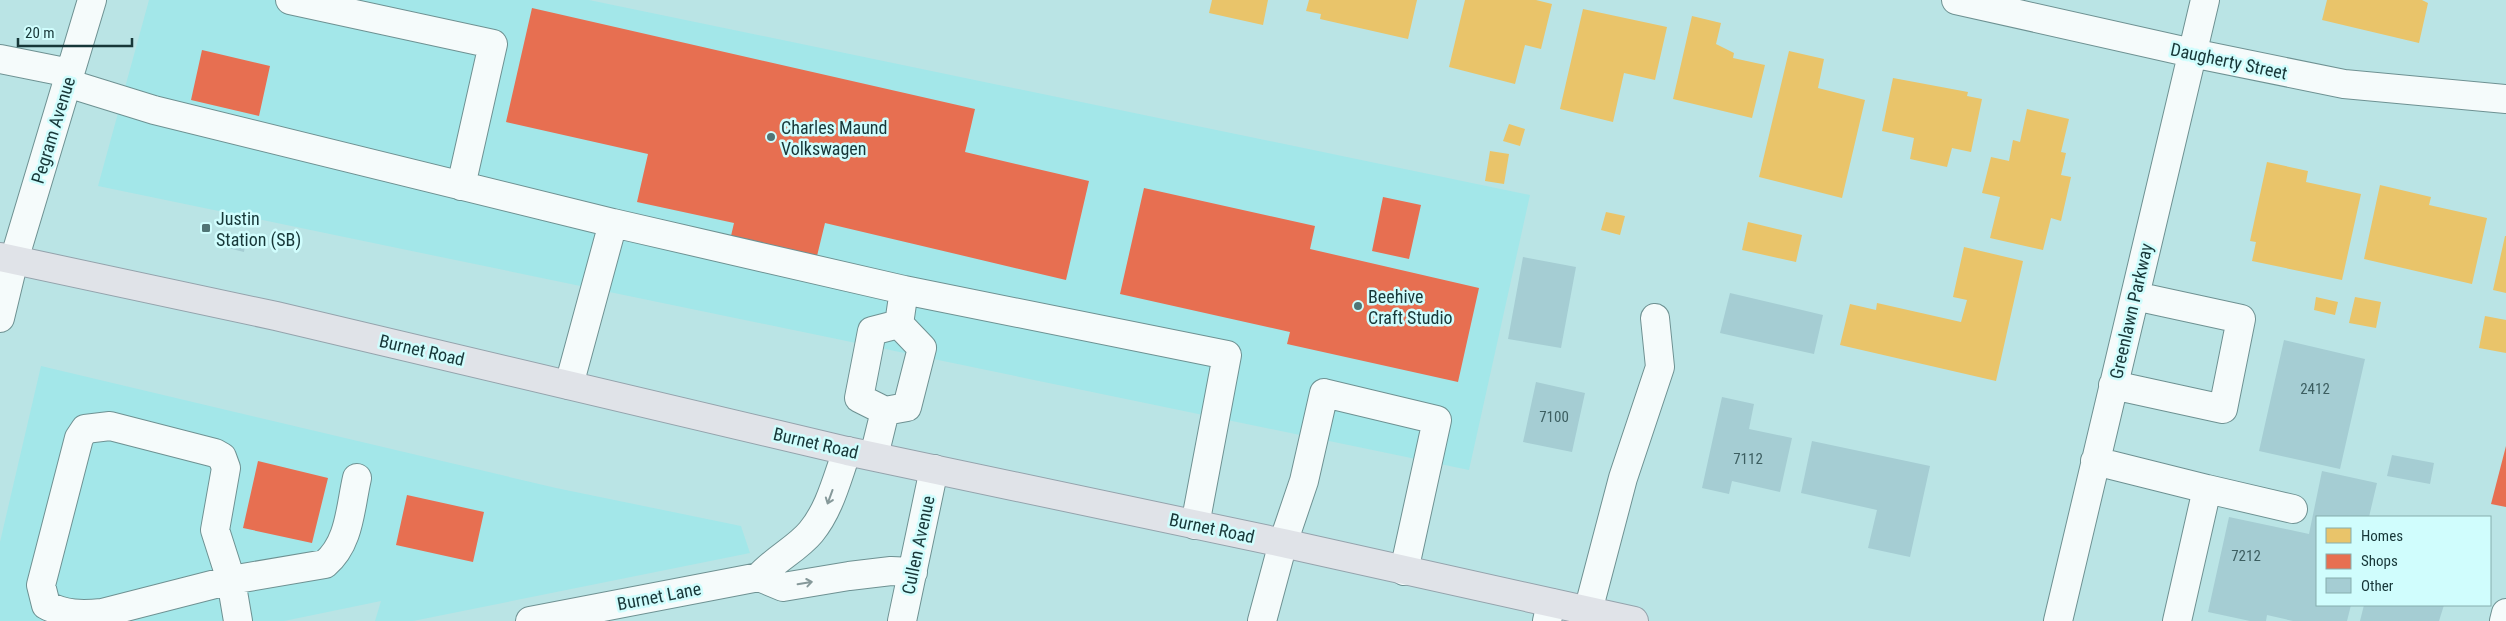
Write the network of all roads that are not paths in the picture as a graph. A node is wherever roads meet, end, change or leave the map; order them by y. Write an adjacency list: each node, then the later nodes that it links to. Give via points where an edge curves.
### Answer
1 (92, 0): 7 (street, Pegram Avenue)
2 (290, 0): 9 (street, via 492,44)
3 (1956, 0): 5 (street, Daugherty Street)
4 (2205, 0): 5 (street, Greenlawn Parkway)
5 (2192, 53): 8 (street, Daugherty Street, via 2344,84); 13 (street, Greenlawn Parkway)
6 (0, 59): 7 (street)
7 (69, 78): 9 (street, via 154,110); 11 (street, Pegram Avenue)
8 (2506, 99)
9 (461, 186): 10 (street)
10 (613, 223): 12 (street); 17 (street)
11 (7, 258): 14 (street, Pegram Avenue); 17 (main road, Burnet Road, via 285,318)
12 (904, 290): 16 (street); 27 (street, via 1227,355)
13 (2135, 296): 18 (street, Greenlawn Parkway); 18 (street, via 2242,319 2223,409)
14 (0, 318)
15 (1655, 318): 33 (street, via 1660,367 1623,478)
16 (899, 324): 19 (street, via 922,348 907,407); 19 (street, via 872,331 860,398)
17 (569, 385): 20 (main road, Burnet Road)
18 (2114, 385): 22 (street, Greenlawn Parkway)
19 (885, 411): 21 (street)
20 (846, 451): 21 (main road, Burnet Road); 31 (street, one-way to 31, via 828,503 816,525)
21 (874, 456): 23 (main road, Burnet Road)
22 (2095, 461): 25 (street); 41 (street, Greenlawn Parkway)
23 (934, 469): 27 (main road, Burnet Road); 30 (street, Cullen Avenue)
24 (357, 478): 32 (street, via 343,543 325,564)
25 (2207, 489): 26 (street); 42 (street)
26 (2293, 509)
27 (1195, 525): 28 (main road, Burnet Road)
28 (1283, 543): 29 (main road, Burnet Road); 29 (street, via 1304,481 1324,393 1437,420); 39 (street)
29 (1404, 571): 34 (main road, Burnet Road)
30 (913, 572): 31 (street, one-way to 30, via 783,587 891,571); 38 (street, Cullen Avenue)
31 (759, 577): 37 (street, Burnet Lane)
32 (232, 580): 32 (street, via 102,613 82,615 58,611 46,605 41,585 79,438 85,429 110,426 222,457 226,468 215,530); 36 (street)
33 (1588, 611): 34 (main road, Burnet Road); 40 (main road, Burnet Road)
34 (1549, 612)
35 (2506, 612): 43 (street)
36 (238, 621)
37 (530, 621)
38 (902, 621)
39 (1262, 621)
40 (1634, 621)
41 (2058, 621)
42 (2178, 621)
43 (2504, 621)

